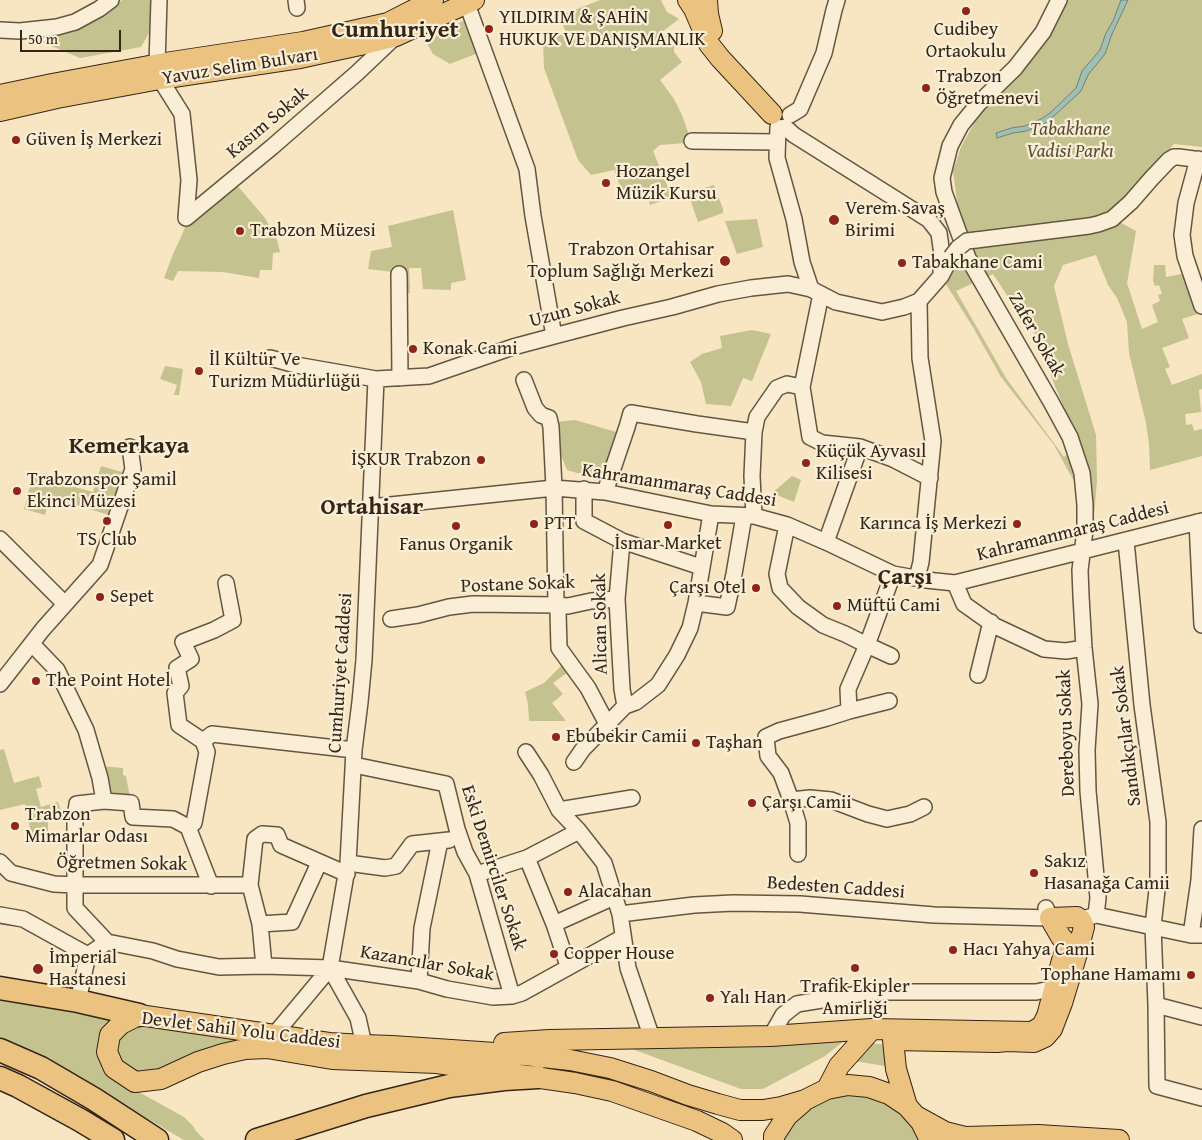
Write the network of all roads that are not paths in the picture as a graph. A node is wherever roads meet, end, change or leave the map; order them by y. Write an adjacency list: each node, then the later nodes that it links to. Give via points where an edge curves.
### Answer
1 (111, 0): 8 (street, via 75,22 57,27)
2 (159, 0): 10 (street)
3 (433, 0): 10 (main road, Yavuz Selim Bulvarı, via 388,23)
4 (837, 0): 13 (street, via 824,53 800,109)
5 (1059, 0): 44 (street, Zafer Sokak, via 1043,32 1015,68 961,125 950,146 942,178 968,258 1070,437 1082,473 1085,505)
6 (470, 2): 9 (main road, Yavuz Selim Bulvarı); 22 (street, via 527,169)
7 (700, 8): 13 (main road, via 709,44)
8 (0, 30)
9 (396, 36): 10 (main road, Yavuz Selim Bulvarı, via 244,68); 10 (street, Kasım Sokak, via 272,147 186,218 190,180 182,114)
10 (158, 72): 11 (main road, Yavuz Selim Bulvarı, via 52,84); 12 (main road, Yavuz Selim Bulvarı)
11 (0, 95)
12 (0, 111)
13 (780, 118): 15 (street); 18 (street, via 794,135 929,220 940,233)
14 (692, 141): 15 (street)
15 (777, 142): 19 (street, via 777,158 802,262)
16 (1200, 160): 18 (street, bridge, via 1179,157 1168,160 1132,202 1112,218 1089,226 968,241 958,248); 21 (street, via 1186,203 1182,235 1185,256)
17 (399, 274): 25 (street)
18 (941, 276): 20 (street)
19 (816, 291): 20 (street, Uzun Sokak, via 836,302 882,312); 22 (street, Uzun Sokak, via 788,284 718,294); 27 (street)
20 (919, 301): 31 (street, via 920,358 933,441)
21 (1202, 306)
22 (554, 336): 25 (street, Uzun Sokak, via 428,376)
23 (270, 358): 24 (street, Uzun Sokak)
24 (376, 378): 25 (street, Uzun Sokak); 35 (street, Cumhuriyet Caddesi)
25 (400, 378)
26 (524, 380): 32 (street, via 535,408 550,418)
27 (802, 387): 28 (street, via 787,384 776,388 757,417); 30 (street, via 810,437 822,443)
28 (754, 432): 34 (street, via 631,413); 37 (street)
29 (130, 447): 52 (street, via 133,469 100,565)
30 (860, 447): 31 (street); 43 (street)
31 (930, 478): 47 (street)
32 (554, 488): 33 (street, Kahramanmaraş Caddesi); 35 (street, Kahramanmaraş Caddesi); 53 (street)
33 (584, 489): 34 (street, Kahramanmaraş Caddesi); 41 (street, via 584,521)
34 (605, 492): 36 (street, Kahramanmaraş Caddesi)
35 (371, 507): 68 (street, Cumhuriyet Caddesi, via 364,660)
36 (711, 514): 37 (street, Kahramanmaraş Caddesi); 45 (street)
37 (749, 516): 39 (street, Kahramanmaraş Caddesi); 51 (street, via 727,607)
38 (1200, 521): 42 (street, Kahramanmaraş Caddesi); 56 (street)
39 (786, 525): 43 (street, Kahramanmaraş Caddesi); 58 (street, via 777,574 780,588 798,607 824,625)
40 (0, 539): 52 (street)
41 (622, 541): 45 (street); 50 (street, Alican Sokak)
42 (1126, 541): 44 (street, Kahramanmaraş Caddesi); 98 (street, Sandıkçılar Sokak, via 1142,705 1158,822 1158,881)
43 (826, 542): 46 (street, Kahramanmaraş Caddesi)
44 (1083, 551): 49 (street, Kahramanmaraş Caddesi); 59 (street, Dereboyu Sokak, via 1080,570)
45 (701, 567): 51 (street)
46 (894, 574): 47 (street, Kahramanmaraş Caddesi); 58 (street)
47 (917, 578): 49 (street, Kahramanmaraş Caddesi)
48 (226, 583): 67 (street, via 232,620 183,642 191,658 176,668 181,686 175,693 179,725)
49 (956, 583): 55 (street, via 964,604)
50 (618, 599): 53 (street, Postane Sokak); 64 (street, Alican Sokak)
51 (696, 603): 64 (street, via 690,628 658,685 636,702)
52 (65, 604): 57 (street)
53 (556, 605): 54 (street, Postane Sokak, via 473,604); 66 (street, via 559,648 588,688)
54 (390, 620)
55 (991, 622): 59 (street, via 1044,648 1066,651); 61 (street)
56 (1202, 625)
57 (32, 644): 62 (street); 74 (street, via 57,670 86,730)
58 (867, 646): 60 (street); 65 (street, via 848,690)
59 (1084, 648): 95 (street, Dereboyu Sokak, via 1090,704 1088,783 1098,898)
60 (891, 656)
61 (978, 675)
62 (0, 684)
63 (889, 701): 65 (street)
64 (625, 706): 66 (street)
65 (849, 711): 73 (street, via 766,737 768,756 781,773)
66 (606, 724): 70 (street)
67 (203, 741): 68 (street, via 212,734); 77 (street, via 207,752 194,823)
68 (354, 750): 71 (street, Cumhuriyet Caddesi)
69 (526, 752): 76 (street)
70 (574, 762)
71 (354, 765): 80 (street, Eski Demirciler Sokak, via 446,784); 86 (street, Cumhuriyet Caddesi)
72 (632, 798): 76 (street)
73 (791, 800): 75 (street, via 831,800 887,819); 82 (street, via 798,823)
74 (104, 801): 77 (street, via 131,803 133,817 173,819); 88 (street, via 77,804)
75 (924, 808)
76 (560, 810): 79 (street)
77 (188, 827): 90 (street)
78 (1202, 828): 99 (street)
79 (579, 831): 83 (street); 91 (street, via 604,863)
80 (460, 839): 81 (street); 87 (street, Eski Demirciler Sokak)
81 (440, 841): 86 (street, via 412,844 396,866); 106 (street, via 422,928)
82 (798, 854)
83 (527, 858): 87 (street); 97 (street)
84 (0, 862): 88 (street, Öğretmen Sokak, via 20,875 54,884)
85 (319, 863): 86 (street); 89 (street, via 281,845 277,835 262,834 255,839); 96 (street, via 292,922)
86 (347, 868): 105 (street, Cumhuriyet Caddesi)
87 (477, 874): 109 (street, Eski Demirciler Sokak)
88 (75, 885): 90 (street, Öğretmen Sokak); 101 (street, via 75,908)
89 (250, 885): 90 (street, Öğretmen Sokak); 96 (street)
90 (212, 886)
91 (614, 897): 93 (street); 97 (street)
92 (1048, 913): 93 (street, Bedesten Caddesi, via 934,915 800,904 733,903); 95 (main road); 108 (main road, via 1065,941)
93 (620, 914): 100 (street)
94 (0, 915): 102 (street, via 23,919)
95 (1088, 917): 98 (street); 118 (main road, via 1062,1003 1052,1029 1045,1037 1034,1042)
96 (260, 924): 103 (street)
97 (554, 924): 104 (street)
98 (1153, 926): 99 (street); 111 (street, Sandıkçılar Sokak)
99 (1197, 935)
100 (623, 937): 104 (street, Kazancılar Sokak); 117 (street, via 628,968)
101 (107, 942): 102 (street); 103 (street, Kazancılar Sokak, via 219,967)
102 (88, 955): 110 (street)
103 (264, 966): 105 (street, Kazancılar Sokak)
104 (568, 966): 109 (street, Kazancılar Sokak)
105 (330, 968): 106 (street, Kazancılar Sokak); 115 (street); 119 (street, via 358,1018)
106 (419, 981): 109 (street, Kazancılar Sokak, via 493,997)
107 (0, 988): 110 (highway)
108 (1055, 988): 114 (main road, via 1042,1026 1032,1032); 116 (street, via 1036,992 871,992 797,1004 783,1015)
109 (512, 996)
110 (78, 1001): 112 (highway)
111 (1156, 1004): 113 (street); 125 (street, Sandıkçılar Sokak, via 1157,1086)
112 (139, 1015): 115 (main road, Devlet Sahil Yolu Caddesi); 122 (main road, Devlet Sahil Yolu Caddesi, via 121,1024 110,1035 107,1052 114,1068 135,1082 161,1079 223,1054 267,1048 332,1059 437,1063)
113 (1202, 1017)
114 (872, 1029): 116 (main road); 118 (street); 124 (main road, via 839,1066)
115 (274, 1035): 119 (main road, Devlet Sahil Yolu Caddesi)
116 (771, 1036): 117 (main road)
117 (652, 1038): 120 (main road, via 549,1040)
118 (893, 1040): 127 (main road, Devlet Sahil Yolu Caddesi, via 896,1069)
119 (364, 1046): 120 (main road, Devlet Sahil Yolu Caddesi)
120 (429, 1048): 126 (main road, Devlet Sahil Yolu Caddesi, via 586,1063 651,1080 740,1110 763,1110)
121 (0, 1050): 129 (highway, via 41,1068)
122 (538, 1077): 130 (highway, via 449,1086 366,1106); 131 (main road, Devlet Sahil Yolu Caddesi, via 612,1091 697,1121)
123 (0, 1078): 128 (highway)
124 (826, 1089): 126 (main road, Devlet Sahil Yolu Caddesi); 127 (main road, Devlet Sahil Yolu Caddesi, via 848,1085 869,1087 889,1094)
125 (1202, 1098)
126 (805, 1100): 132 (main road, Devlet Sahil Yolu Caddesi, via 787,1116)
127 (912, 1111): 133 (main road, Devlet Sahil Yolu Caddesi); 134 (main road, Devlet Sahil Yolu Caddesi, via 945,1132 965,1137 1038,1135)
128 (113, 1140)
129 (157, 1140)
130 (257, 1140)
131 (732, 1140)
132 (774, 1140)
133 (930, 1140)
134 (1119, 1140)

